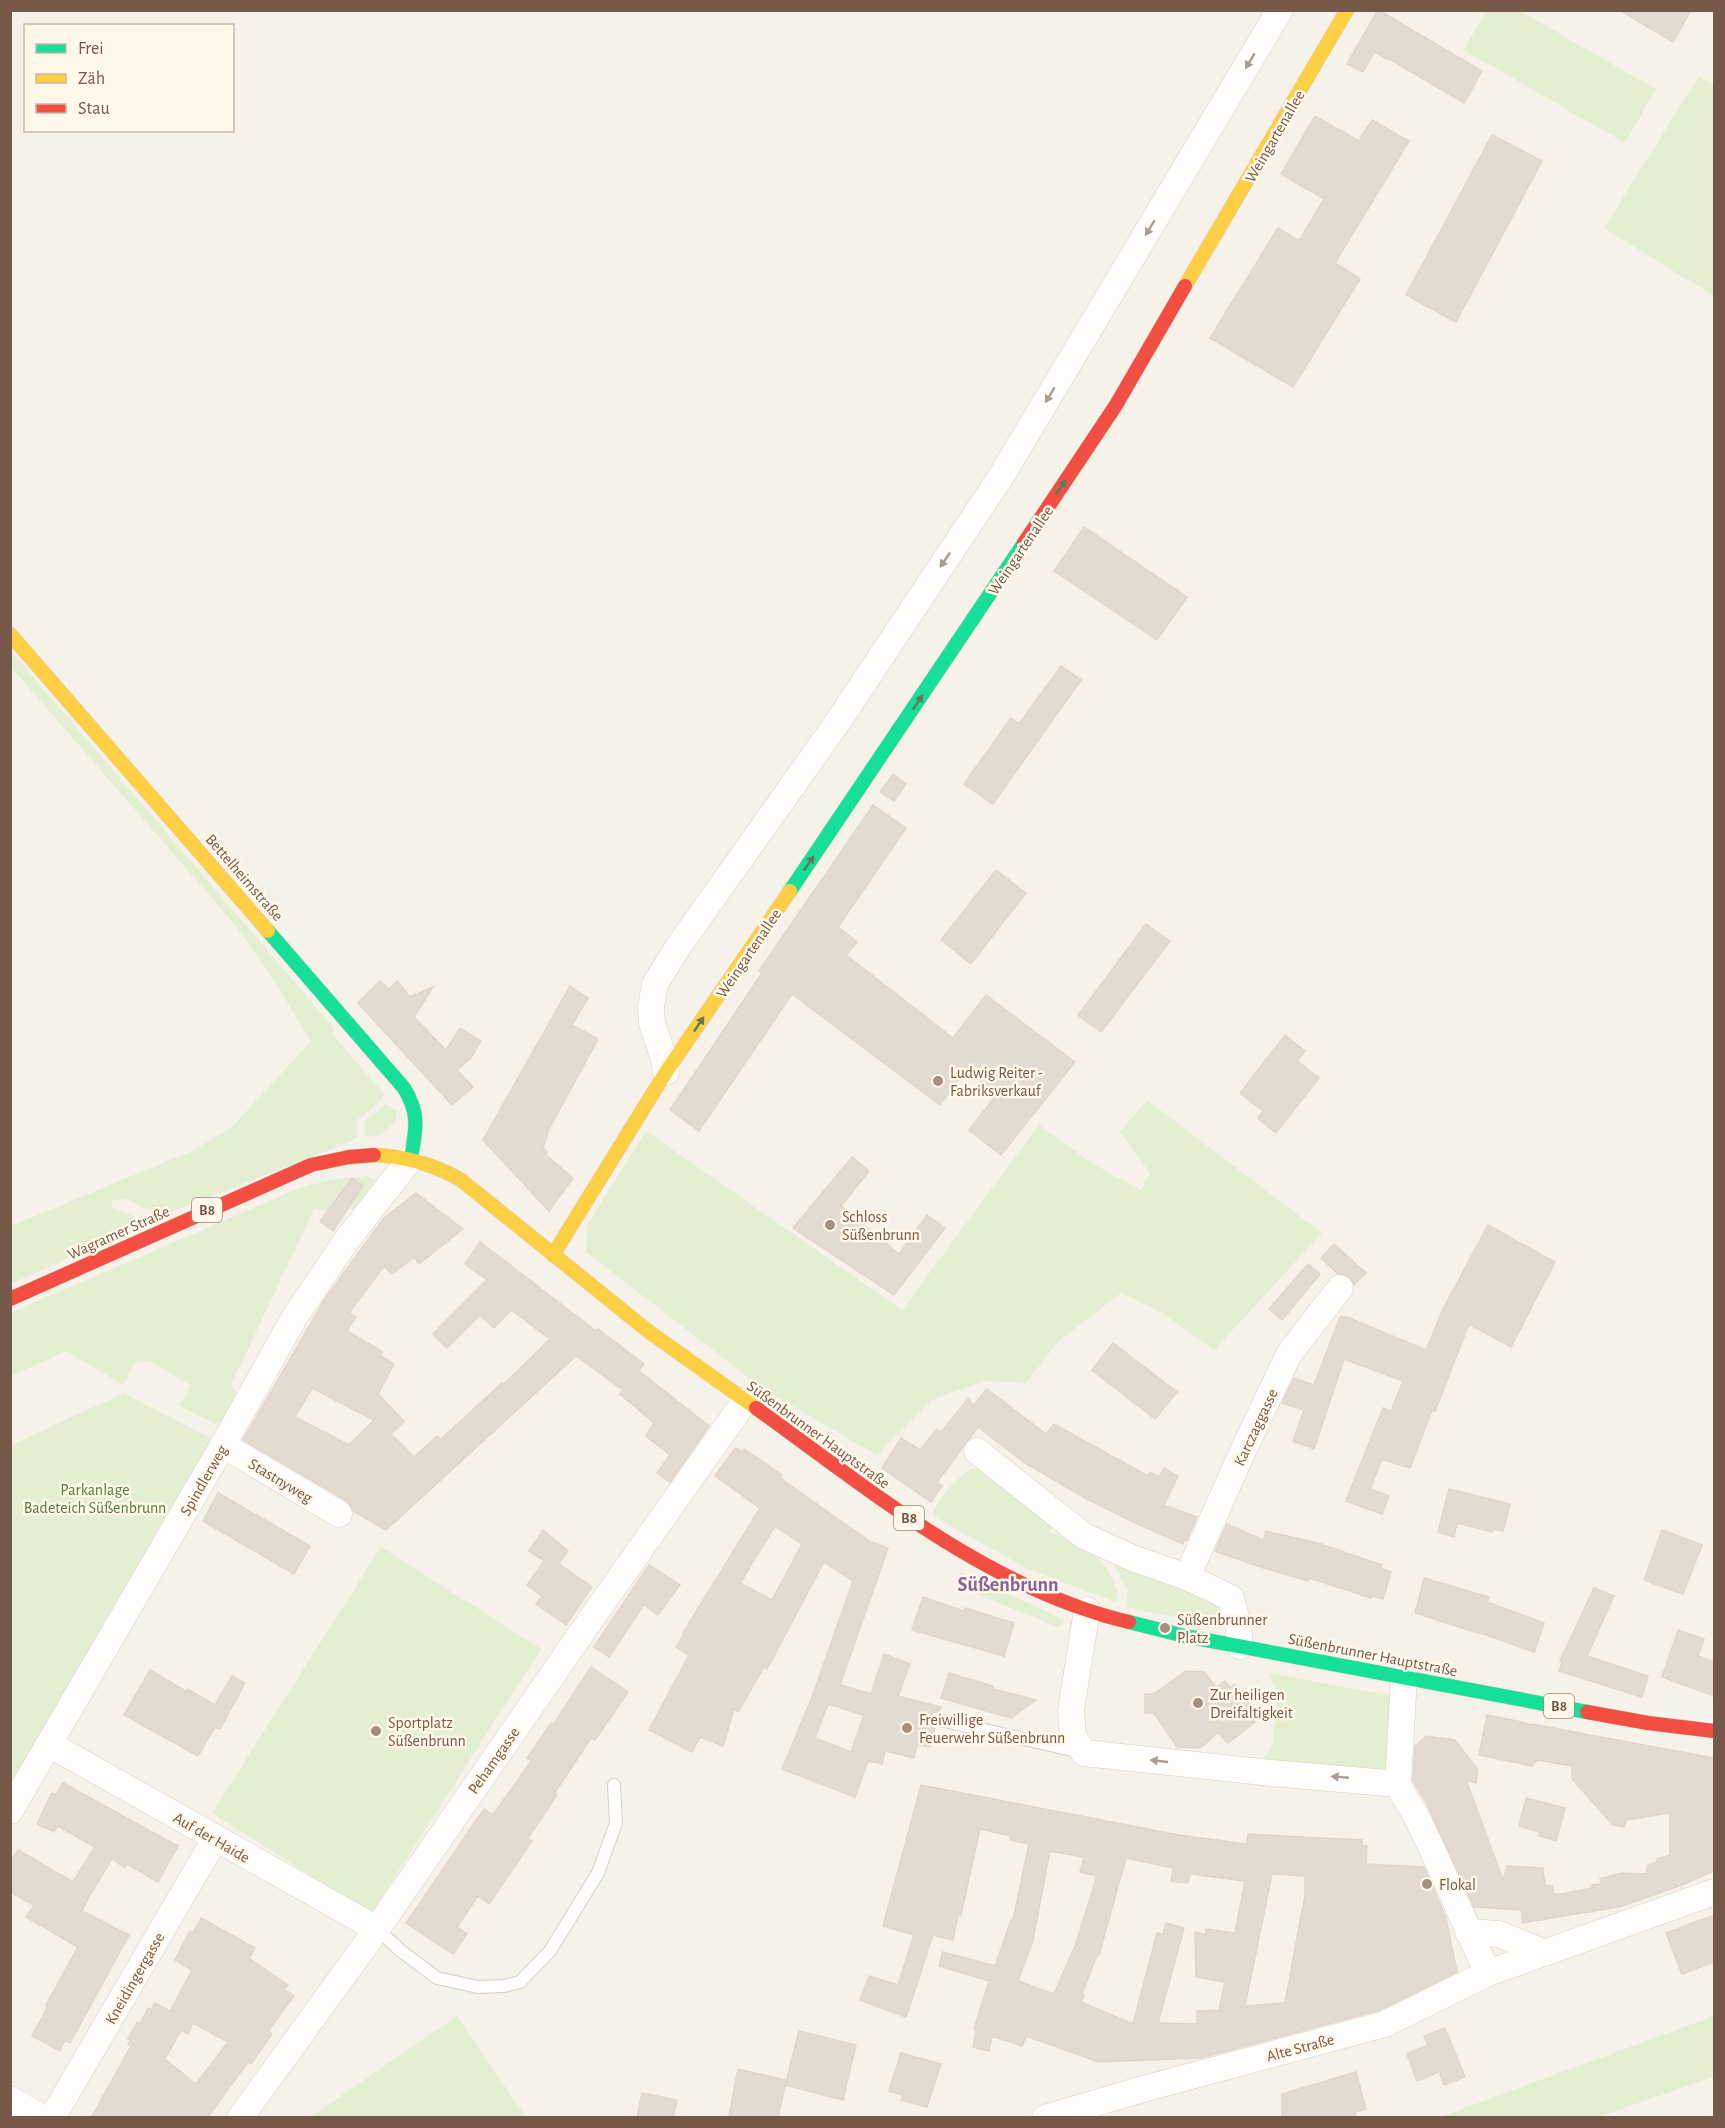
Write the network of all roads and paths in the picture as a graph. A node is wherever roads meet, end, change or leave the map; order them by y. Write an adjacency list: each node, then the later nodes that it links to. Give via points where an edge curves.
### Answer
1 (1280, 10): 4 (street, one-way to 4, via 1000,478 837,723 655,984 652,1023)
2 (1347, 10): 4 (street, Weingartenallee, one-way to 2, via 1116,405)
3 (10, 634): 5 (street, Bettelheimstraße, via 395,1076 415,1107 417,1120)
4 (666, 1072): 6 (street, Weingartenallee)
5 (411, 1158): 6 (street, Süßenbrunner Hauptstraße / B8, via 456,1176); 8 (street, Wagramer Straße / B8, via 369,1155 311,1165); 10 (street, Spindlerweg, via 346,1241 294,1318)
6 (552, 1255): 9 (street, Süßenbrunner Hauptstraße / B8)
7 (1340, 1288): 13 (street, Karczaggasse, via 1289,1354)
8 (10, 1299)
9 (745, 1401): 14 (street, Süßenbrunner Hauptstraße / B8, via 945,1540 1026,1585); 26 (street, Pehamgasse)
10 (223, 1445): 12 (street, Stastnyweg); 19 (street, Spindlerweg)
11 (977, 1451): 13 (street, via 1084,1536)
12 (339, 1514)
13 (1187, 1577): 15 (street, via 1231,1598)
14 (1087, 1610): 15 (street, Süßenbrunner Hauptstraße / B8, via 1153,1629); 20 (street, via 1071,1710 1073,1736)
15 (1240, 1646): 16 (street, Süßenbrunner Hauptstraße / B8)
16 (1404, 1677): 18 (street, Süßenbrunner Hauptstraße / B8, via 1648,1723); 21 (street)
17 (936, 1719): 20 (lane)
18 (1714, 1731)
19 (49, 1744): 23 (street, Spindlerweg); 24 (street, Auf der Haide)
20 (1084, 1753): 21 (street, one-way to 20)
21 (1398, 1784): 27 (street)
22 (614, 1785): 26 (lane, via 616,1823 598,1873 550,1951 520,1982 478,1987 436,1978)
23 (10, 1811)
24 (215, 1839): 26 (street, Auf der Haide); 32 (street, Kneidingergasse)
25 (1714, 1892): 28 (street, Alte Straße)
26 (377, 1929): 33 (street, Pehamgasse)
27 (1468, 1932): 28 (street, via 1499,1934); 29 (street)
28 (1545, 1953): 29 (street, Alte Straße)
29 (1488, 1973): 34 (street, Alte Straße, via 1385,2024)
30 (10, 2099): 31 (street)
31 (42, 2118)
32 (52, 2118)
33 (240, 2118)
34 (1045, 2118)

